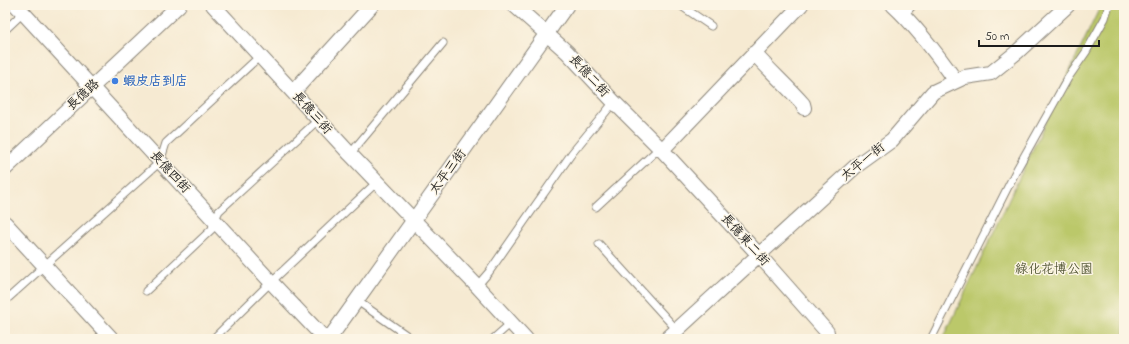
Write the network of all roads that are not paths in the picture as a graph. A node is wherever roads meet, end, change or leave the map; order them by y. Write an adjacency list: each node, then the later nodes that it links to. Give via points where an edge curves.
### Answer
1 (179, 5): 20 (street, 長億路)
2 (212, 5): 18 (street, 長億三街)
3 (372, 5): 21 (street)
4 (514, 5): 15 (street, 長億二街)
5 (567, 5): 15 (street, 太平三街)
6 (801, 5): 17 (street)
7 (893, 5): 12 (street)
8 (1068, 5): 19 (street, 太平一街, via 991,73)
9 (1109, 5): 52 (lane, via 1105,18 1086,52 1068,78 1017,169)
10 (682, 6): 13 (lane)
11 (20, 9): 14 (lane); 20 (street, 長億四街)
12 (908, 10): 19 (street)
13 (711, 26)
14 (5, 30)
15 (546, 34): 22 (street, 長億二街, via 567,52); 31 (street, 太平三街)
16 (443, 43): 26 (lane)
17 (754, 53): 23 (street, via 799,99); 25 (street)
18 (260, 56): 21 (street, 長億三街); 27 (lane, via 166,143)
19 (956, 81): 35 (street, 太平一街, via 933,92 892,140 856,166)
20 (91, 87): 27 (street, 長億四街); 28 (street, 長億路)
21 (293, 92): 24 (street, 長億三街)
22 (614, 102): 25 (street, 長億二街); 38 (lane, via 572,153)
23 (804, 108)
24 (318, 120): 26 (street, 長億三街); 32 (lane, via 219,211)
25 (662, 150): 30 (lane, via 654,153); 35 (street, 長億東二街)
26 (350, 154): 29 (street, 長億三街)
27 (160, 162): 32 (street, 長億四街); 36 (lane)
28 (5, 169)
29 (377, 182): 31 (street, 長億三街); 37 (lane)
30 (596, 207)
31 (414, 220): 38 (street, 長億三街); 40 (street, 太平三街)
32 (214, 221): 37 (street, 長億四街); 39 (lane, via 212,229)
33 (5, 223): 36 (street)
34 (599, 244): 43 (lane)
35 (759, 255): 43 (street, 太平一街); 44 (street, 長億東二街)
36 (44, 265): 41 (lane); 45 (street)
37 (271, 282): 46 (lane); 47 (street, 長億四街)
38 (477, 286): 42 (street, 長億三街)
39 (146, 291)
40 (356, 300): 48 (street, 太平三街); 49 (lane)
41 (5, 301)
42 (511, 322): 50 (lane); 51 (street, 長億三街)
43 (672, 335)
44 (826, 335)
45 (112, 339)
46 (213, 339)
47 (324, 339)
48 (329, 339)
49 (412, 339)
50 (493, 339)
51 (526, 339)
52 (931, 339)

